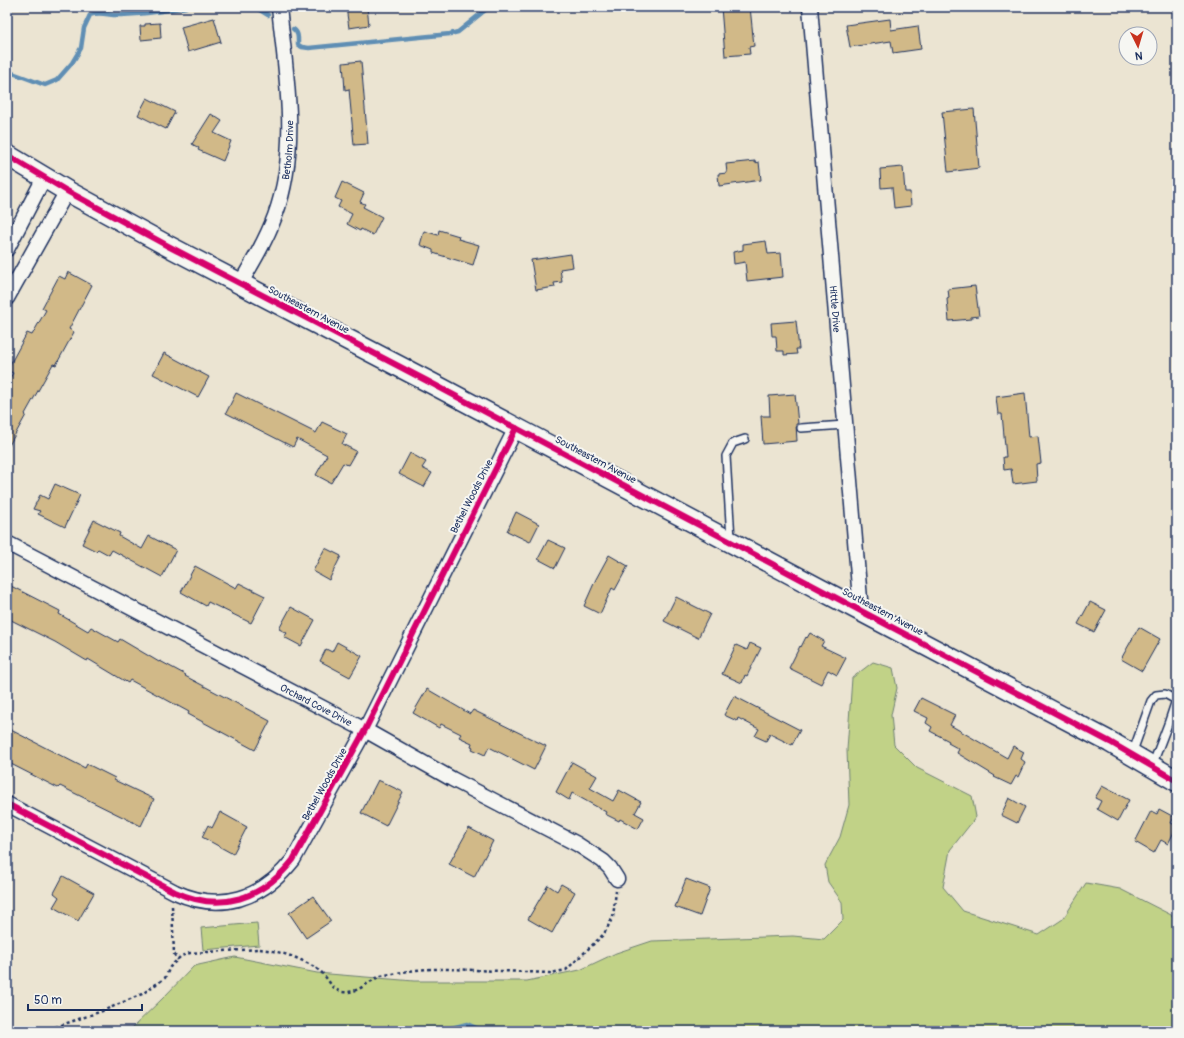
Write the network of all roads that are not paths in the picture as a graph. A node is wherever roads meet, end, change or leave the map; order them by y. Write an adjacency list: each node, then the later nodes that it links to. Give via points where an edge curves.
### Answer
1 (279, 7): 7 (street, Betholm Drive, via 290,119 287,168 282,196 273,222)
2 (810, 7): 9 (street, Hittle Drive)
3 (7, 155): 4 (street, Southeastern Avenue)
4 (44, 176): 5 (street, Southeastern Avenue); 6 (street)
5 (67, 191): 7 (street, Southeastern Avenue); 8 (street)
6 (7, 249)
7 (240, 284): 10 (street, Southeastern Avenue)
8 (8, 294)
9 (845, 425): 11 (lane); 15 (street, Hittle Drive)
10 (516, 428): 13 (street, Southeastern Avenue); 17 (street, Bethel Woods Drive)
11 (801, 428)
12 (745, 439): 13 (lane, via 733,443 726,456)
13 (732, 542): 15 (street, Southeastern Avenue)
14 (7, 543): 17 (street, Orchard Cove Drive)
15 (861, 611): 18 (street, Southeastern Avenue)
16 (1177, 698): 18 (lane, via 1165,694 1156,695 1151,701); 19 (lane)
17 (365, 730): 21 (street, Bethel Woods Drive, via 293,860 283,873 256,892 233,900 205,902 188,898); 22 (street, Orchard Cove Drive, via 577,844 603,861)
18 (1131, 754): 19 (street, Southeastern Avenue)
19 (1152, 766): 20 (street, Southeastern Avenue)
20 (1177, 781)
21 (7, 804)
22 (617, 879)

